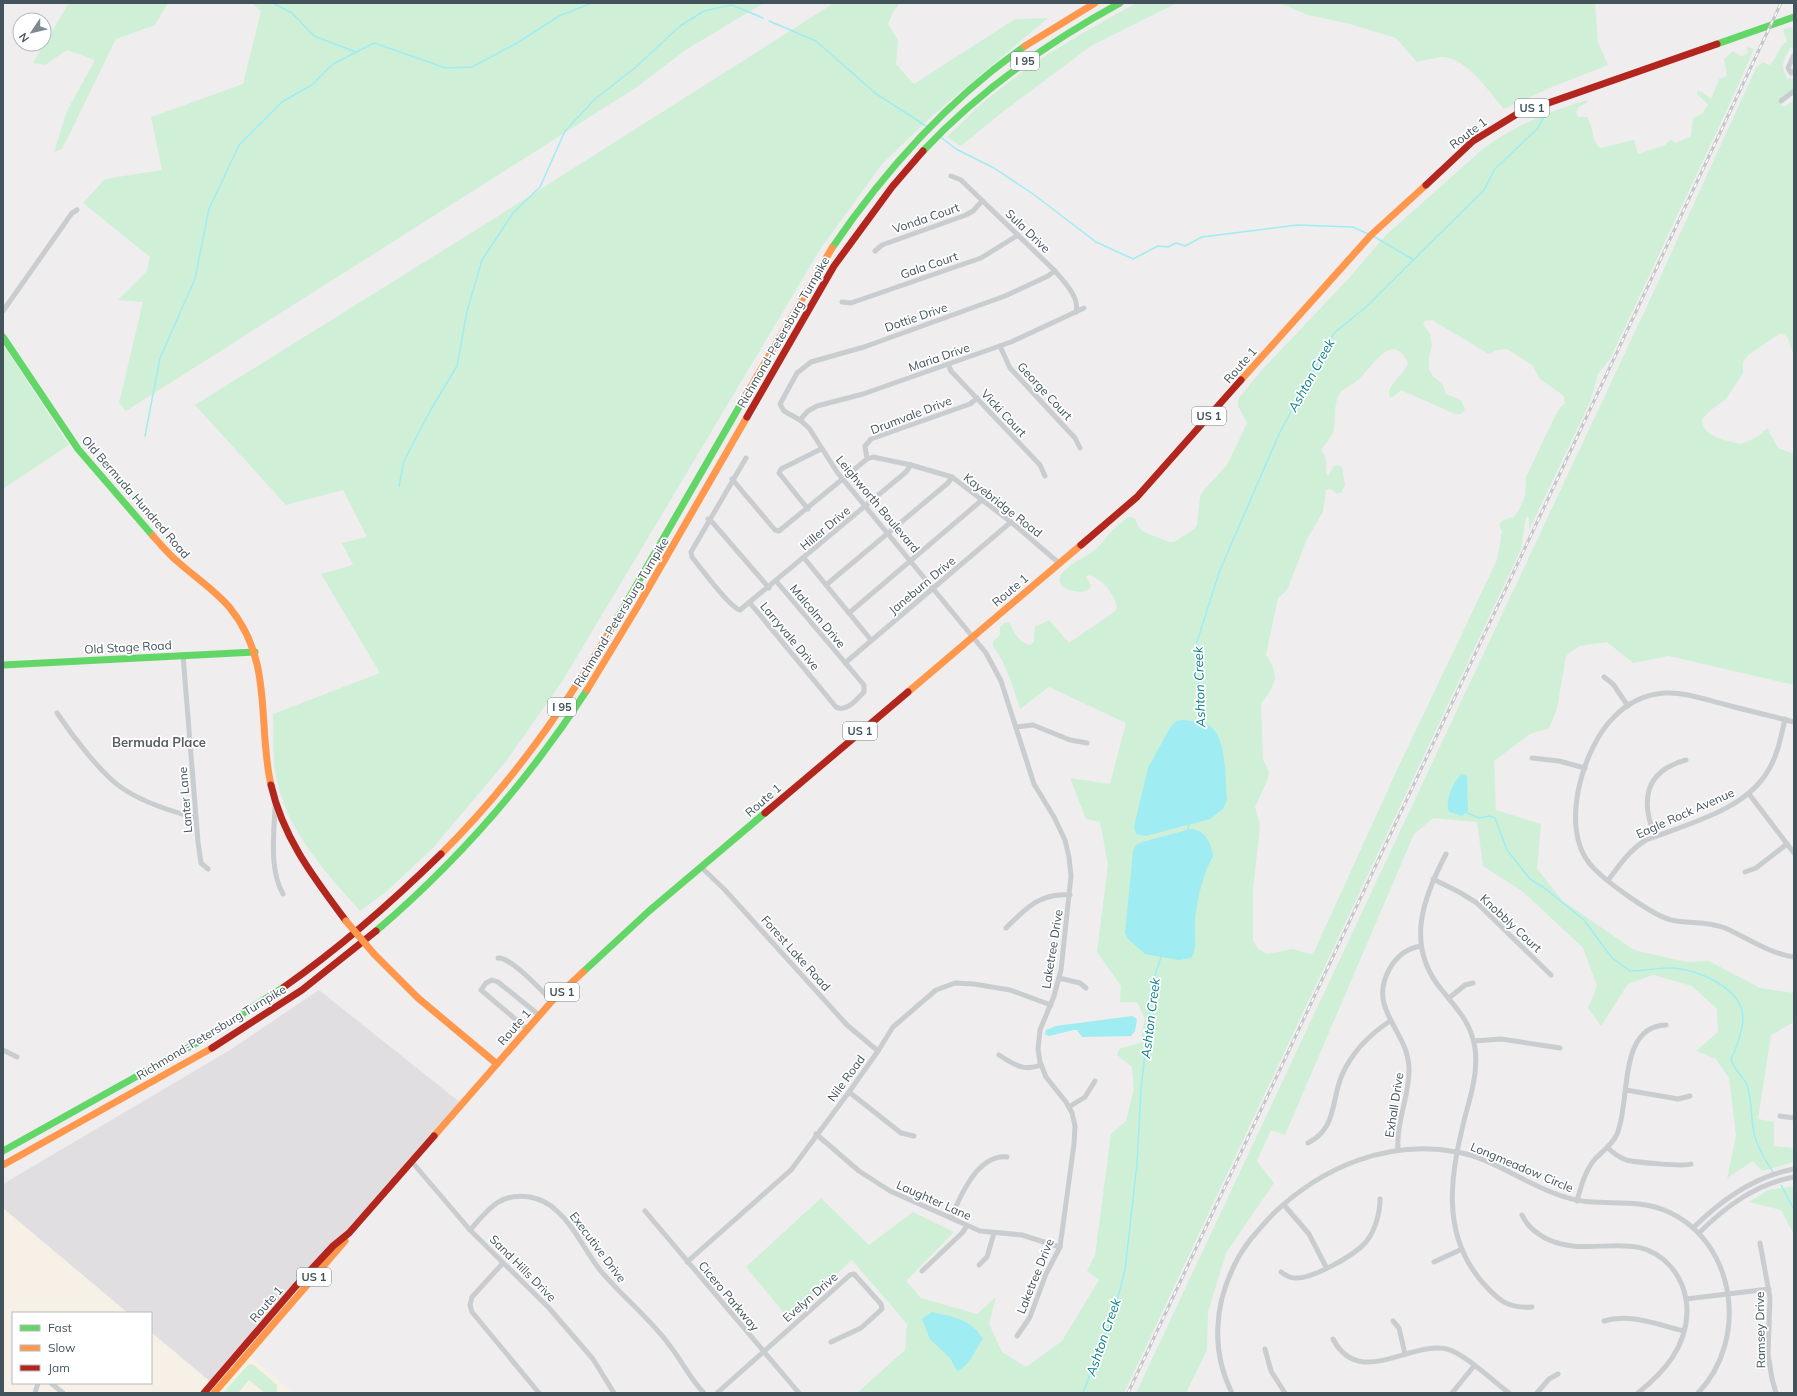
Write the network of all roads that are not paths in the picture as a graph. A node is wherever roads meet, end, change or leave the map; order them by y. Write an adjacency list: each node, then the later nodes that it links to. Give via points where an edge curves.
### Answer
1 (1095, 3): 115 (main road, Richmond-Petersburg Turnpike / I 95, via 1003,62 946,111 901,157 866,200 830,250 565,702 519,767 457,838 367,924 281,990 216,1031)
2 (1120, 3): 120 (main road, Richmond-Petersburg Turnpike / I 95, via 1024,61 938,135 892,185 838,259 606,660 557,735 483,827 446,866 396,914 303,989 215,1045)
3 (1794, 17): 5 (main road, Route 1 / US 1)
4 (1794, 23): 5 (main road, Route 1 / US 1)
5 (1728, 41): 43 (main road, Route 1 / US 1, via 1516,114 1473,141 1371,236 1137,497)
6 (1794, 55): 7 (street, via 1788,68 1791,73)
7 (1794, 71)
8 (1794, 91): 9 (street)
9 (1781, 101)
10 (951, 176): 11 (street, Sula Drive, via 960,180)
11 (982, 201): 13 (street, Sula Drive); 14 (street, Vonda Court, via 970,214 882,245)
12 (77, 210): 18 (street, via 72,213)
13 (1018, 235): 15 (street, Sula Drive); 16 (street, Gala Court, via 981,258 852,303)
14 (875, 251)
15 (1055, 271): 19 (street, Sula Drive, via 1069,287 1078,305); 23 (street, Dottie Drive, via 1005,296 864,347 811,362 801,368)
16 (842, 302)
17 (1084, 308): 19 (street, Maria Drive)
18 (3, 311)
19 (1076, 312): 21 (street, Maria Drive)
20 (3, 337): 52 (main road, Old Bermuda Hundred Road, via 78,449 177,563 209,586 228,606 244,627)
21 (1000, 346): 22 (street, Maria Drive); 26 (street, George Court, via 1010,368 1075,438)
22 (948, 364): 24 (street, Vicki Court); 25 (street, Maria Drive, via 863,394 818,406 808,411)
23 (789, 386): 25 (street, Leighworth Boulevard, via 780,401 780,406)
24 (977, 398): 29 (street, Drumvale Drive, via 970,404 871,439 865,446); 31 (street, Vicki Court, via 1040,466)
25 (800, 420): 27 (street, Leighworth Boulevard, via 809,428)
26 (1080, 448)
27 (821, 449): 34 (street, Leighworth Boulevard); 37 (street, via 781,469 779,473)
28 (746, 458): 33 (street, Larryvale Drive)
29 (867, 459): 30 (street, Kayebridge Road, via 874,457); 34 (street)
30 (911, 465): 32 (street, Kayebridge Road); 36 (street, Hiller Drive)
31 (1045, 476)
32 (952, 478): 35 (street, Kayebridge Road); 40 (street)
33 (732, 479): 37 (street, via 777,531 781,531); 38 (street, Larryvale Drive)
34 (843, 479): 36 (street, Leighworth Boulevard); 37 (street)
35 (982, 500): 39 (street, Kayebridge Road); 42 (street)
36 (866, 506): 40 (street, Leighworth Boulevard); 41 (street, Hiller Drive)
37 (808, 509)
38 (708, 519): 46 (street); 48 (street, Larryvale Drive, via 691,549 692,557 735,608 742,609)
39 (1011, 522): 43 (street, Kayebridge Road); 47 (street, Janeburn Drive)
40 (888, 533): 42 (street, Leighworth Boulevard); 45 (street)
41 (804, 558): 44 (street, Hiller Drive); 45 (street)
42 (911, 560): 47 (street, Leighworth Boulevard); 49 (street)
43 (1059, 563): 50 (main road, Route 1 / US 1)
44 (776, 582): 46 (street, Hiller Drive); 54 (street, Malcolm Drive)
45 (826, 585): 49 (street)
46 (769, 588): 48 (street, Hiller Drive)
47 (934, 588): 50 (street, Leighworth Boulevard); 51 (street, Janeburn Drive)
48 (750, 603): 54 (street, Larryvale Drive, via 836,707 841,709 846,708 864,690 864,685)
49 (849, 613): 51 (street)
50 (973, 635): 61 (street, Laketree Drive, via 998,672); 73 (main road, Route 1 / US 1)
51 (872, 640): 54 (street, Janeburn Drive)
52 (255, 652): 53 (main road, Old Stage Road); 67 (main road, Old Bermuda Hundred Road, via 260,672 269,776)
53 (183, 655): 55 (main road, Old Stage Road); 68 (street, Lanter Lane)
54 (845, 663)
55 (3, 665)
56 (1604, 677): 57 (street, via 1613,684)
57 (1628, 706): 59 (street, via 1655,694 1683,694); 65 (street, via 1605,728)
58 (57, 714): 68 (street, via 116,784 150,802)
59 (1785, 719): 60 (street); 66 (street, Eagle Rock Avenue, via 1771,766 1759,784)
60 (1794, 722)
61 (1016, 727): 62 (street, via 1033,725 1070,740); 79 (street, Laketree Drive, via 1034,784 1065,840 1071,866)
62 (1087, 743)
63 (1532, 758): 65 (street, via 1560,761)
64 (1686, 760): 69 (street, via 1663,770 1650,786 1647,797 1648,812)
65 (1585, 768): 77 (street, via 1578,799 1577,837 1585,859)
66 (1748, 794): 69 (street, Eagle Rock Avenue, via 1698,821); 70 (street)
67 (275, 806): 78 (street, Old Bermuda Hundred Road, via 274,858); 101 (main road, Old Bermuda Hundred Road, bridge, via 300,860 374,954 414,996)
68 (196, 818): 74 (street, Lanter Lane, via 202,863)
69 (1655, 836): 77 (street, Eagle Rock Avenue, via 1633,849)
70 (1787, 844): 71 (street); 75 (street, via 1756,868)
71 (1794, 853)
72 (1446, 854): 76 (street)
73 (701, 866): 89 (main road, Route 1 / US 1); 98 (street, Forest Lake Road, via 726,890 847,1025)
74 (208, 869)
75 (1745, 872)
76 (1433, 880): 81 (street, via 1421,918); 84 (street, Knobbly Court, via 1477,903)
77 (1608, 880): 82 (street, via 1659,915 1672,920 1714,925 1767,949)
78 (283, 894)
79 (1070, 895): 80 (street, via 1055,894 1036,901); 85 (street, Laketree Drive)
80 (1006, 928)
81 (1422, 946): 88 (street, via 1431,974); 92 (street, Exhall Drive, via 1400,955 1387,972 1383,999)
82 (1794, 957)
83 (498, 958): 89 (street, via 510,963)
84 (1552, 975)
85 (1059, 978): 87 (street, via 1080,983); 90 (street, Laketree Drive)
86 (1473, 983): 88 (street, via 1465,985)
87 (1086, 988)
88 (1449, 998): 95 (street, via 1464,1017)
89 (552, 1001): 91 (main road, Route 1 / US 1)
90 (1051, 1005): 98 (street, Nile Road, via 1024,994 994,987 962,982 948,984 936,990 898,1021); 102 (street, Laketree Drive, via 1038,1037)
91 (539, 1015): 94 (main road, Route 1 / US 1); 94 (street, via 498,982 486,982 481,990)
92 (1390, 1021): 112 (street, via 1370,1036 1351,1058 1337,1087 1328,1126); 114 (street, Exhall Drive, via 1402,1040 1409,1062 1408,1084 1398,1124)
93 (1666, 1025): 104 (street, via 1651,1028 1639,1039 1630,1060)
94 (527, 1029): 101 (main road, Route 1 / US 1)
95 (1474, 1041): 96 (street, via 1501,1039); 116 (street, via 1475,1077)
96 (1560, 1048)
97 (3, 1050): 100 (street)
98 (878, 1051): 105 (street, Nile Road)
99 (999, 1055): 102 (street, via 1019,1067 1031,1068)
100 (17, 1056)
101 (497, 1064): 118 (main road, Route 1 / US 1)
102 (1041, 1065): 107 (street, Laketree Drive, via 1046,1077)
103 (1095, 1081): 107 (street, via 1085,1097)
104 (1626, 1090): 106 (street, via 1678,1099); 113 (street, via 1619,1130)
105 (850, 1092): 110 (street, Nile Road); 111 (street, via 901,1132)
106 (1690, 1096)
107 (1069, 1107): 136 (street, Laketree Drive, via 1074,1120 1075,1135)
108 (1780, 1116): 109 (street)
109 (1794, 1118)
110 (816, 1134): 128 (street, Laughter Lane, via 878,1185); 138 (street, Nile Road, via 791,1170)
111 (914, 1136)
112 (1308, 1143)
113 (1608, 1148): 119 (street, via 1634,1162 1682,1166); 124 (street, via 1596,1158 1587,1171)
114 (1398, 1150): 116 (street, Longmeadow Circle); 125 (street, Longmeadow Circle, via 1373,1155 1336,1169)
115 (3, 1151)
116 (1457, 1152): 124 (street, Longmeadow Circle, via 1497,1165 1555,1194); 137 (street, via 1452,1179 1452,1202)
117 (1007, 1157): 128 (street, via 994,1159 976,1173 962,1194)
118 (412, 1162): 131 (street, Sand Hills Drive); 132 (main road, Route 1 / US 1)
119 (1691, 1164)
120 (4, 1165)
121 (1794, 1170): 130 (street, via 1768,1177 1737,1192)
122 (1794, 1177): 134 (street, via 1768,1184 1740,1198)
123 (1380, 1199): 142 (street, via 1380,1209 1367,1241 1354,1253)
124 (1577, 1201): 130 (street, Longmeadow Circle, via 1644,1204 1672,1213)
125 (1284, 1205): 142 (street, via 1308,1234); 169 (street, Longmeadow Circle, via 1259,1229 1242,1252 1223,1295 1217,1325 1217,1346)
126 (645, 1212): 138 (street, Cicero Parkway)
127 (1522, 1215): 147 (street, via 1534,1230 1560,1244 1589,1248 1630,1245 1651,1251 1663,1258 1674,1270)
128 (951, 1218): 129 (street, Laughter Lane)
129 (967, 1226): 133 (street, Laughter Lane); 143 (street)
130 (1693, 1228): 134 (street, Longmeadow Circle)
131 (470, 1230): 140 (street, Sand Hills Drive); 166 (street, Executive Drive, via 487,1210 504,1199 532,1197 552,1206 614,1286 660,1333)
132 (349, 1233): 162 (main road, Route 1 / US 1, via 333,1246 295,1287); 163 (main road, Route 1 / US 1, via 344,1243)
133 (994, 1233): 136 (street, Laughter Lane, via 1022,1235); 141 (street, via 987,1257)
134 (1699, 1233): 146 (street, Longmeadow Circle, via 1719,1262)
135 (1760, 1243): 145 (street, Ramsey Drive)
136 (1060, 1247): 152 (street, Laketree Drive, via 1046,1274 1030,1317)
137 (1462, 1249): 139 (street); 148 (street, via 1479,1278 1501,1300 1517,1308)
138 (687, 1262): 156 (street, Cicero Parkway)
139 (1434, 1262)
140 (503, 1263): 164 (street, via 472,1297 470,1305 472,1312); 165 (street, Sand Hills Drive, via 549,1308 593,1359)
141 (979, 1265)
142 (1326, 1267): 144 (street, via 1301,1278 1289,1278)
143 (922, 1271)
144 (1281, 1272)
145 (1770, 1289): 146 (street); 176 (street, Ramsey Drive, via 1768,1354)
146 (1729, 1294): 147 (street); 175 (street, Longmeadow Circle, via 1730,1316 1727,1337 1710,1377)
147 (1686, 1299): 151 (street)
148 (1532, 1307)
149 (1604, 1320): 151 (street, via 1632,1319)
150 (1393, 1321): 157 (street, via 1399,1328)
151 (1684, 1331): 174 (street, via 1678,1349 1667,1367)
152 (1017, 1336)
153 (1333, 1339): 157 (street, via 1339,1351 1359,1361 1375,1362)
154 (831, 1342): 156 (street, Evelyn Drive, via 861,1328 882,1309 881,1304 854,1274)
155 (1265, 1349): 170 (street, via 1271,1371)
156 (763, 1352): 167 (street, Evelyn Drive); 168 (street, Cicero Parkway)
157 (1405, 1354): 158 (street, via 1445,1349 1459,1354)
158 (1474, 1366): 171 (street); 172 (street)
159 (1558, 1374): 173 (street, via 1549,1379)
160 (52, 1384): 161 (street)
161 (63, 1393)
162 (204, 1393)
163 (214, 1393)
164 (539, 1393)
165 (614, 1393)
166 (704, 1393)
167 (717, 1393)
168 (798, 1393)
169 (1231, 1393)
170 (1285, 1393)
171 (1452, 1393)
172 (1509, 1393)
173 (1537, 1393)
174 (1638, 1393)
175 (1698, 1393)
176 (1776, 1393)

